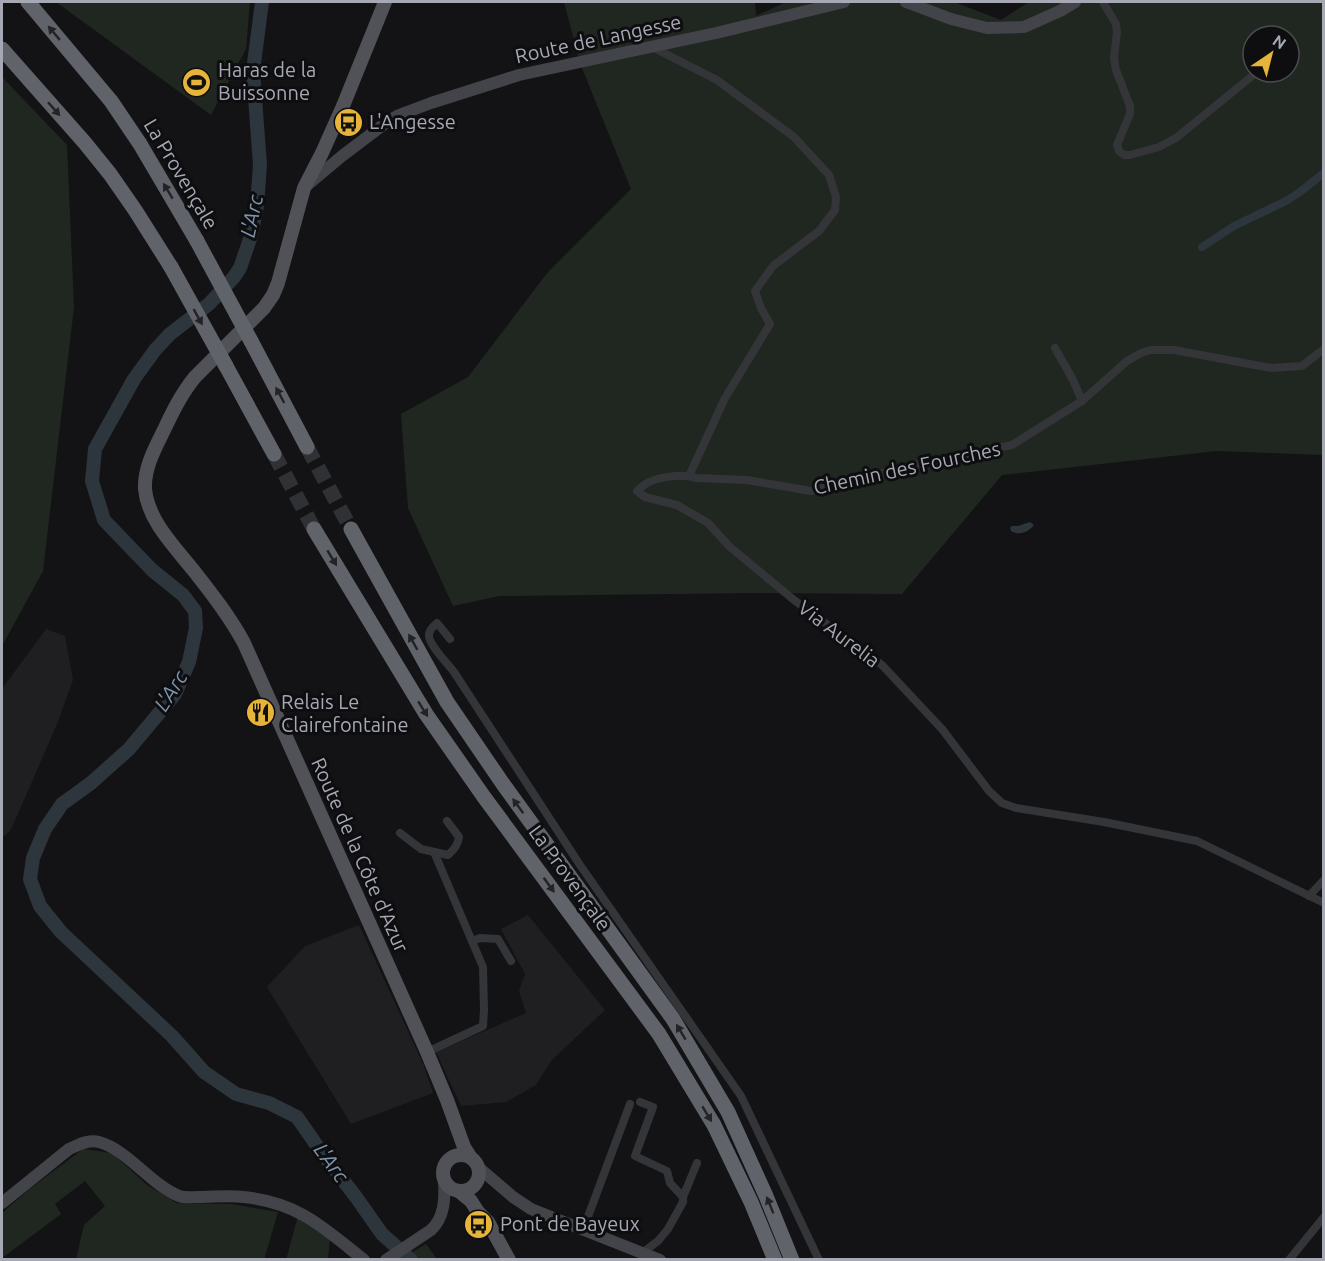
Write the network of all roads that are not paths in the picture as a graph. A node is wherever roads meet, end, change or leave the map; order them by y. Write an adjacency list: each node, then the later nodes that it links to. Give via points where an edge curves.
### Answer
1 (28, 2): 14 (highway, La Provençale, one-way to 1, bridge, via 197,241 140,144 111,101)
2 (385, 2): 10 (main road, Route de la Côte d'Azur, via 339,116)
3 (844, 2): 7 (street, Route de Langesse)
4 (906, 2): 5 (street, via 987,28 1024,27)
5 (1075, 2)
6 (1103, 2): 9 (street, via 1116,24 1114,59 1130,106 1117,145 1124,155 1159,147 1176,138)
7 (652, 46): 10 (street, Route de Langesse, via 519,75 399,115); 16 (street, via 717,80 794,136 829,175 836,197 835,210 819,231 773,266 755,291 770,324 725,398)
8 (2, 49): 15 (highway, one-way to 15, bridge, via 110,174 171,267)
9 (1242, 84)
10 (304, 188): 29 (main road, Route de la Côte d'Azur, via 273,295 178,399 148,466 147,499 163,532 244,643)
11 (1055, 348): 13 (street)
12 (1323, 349): 13 (street, Chemin des Fourches, via 1302,366 1271,368 1174,350 1150,350 1127,361)
13 (1082, 401): 16 (street, Chemin des Fourches, via 1012,445 811,491 747,480)
14 (307, 447)
15 (274, 454)
16 (689, 476): 17 (street, Chemin des Fourches, via 645,483)
17 (637, 491): 25 (street, Via Aurelia, via 645,497 677,505 708,523 730,547 794,600 882,664 1002,803 1197,841)
18 (314, 529): 47 (highway, La Provençale, one-way to 47, via 426,714 659,1034 714,1125)
19 (351, 529): 48 (highway, La Provençale, one-way to 19, via 728,1112 673,1019 447,702)
20 (450, 639): 49 (street, via 437,623 429,632 434,647 461,681 580,865 741,1095)
21 (447, 821): 23 (street, via 459,841 448,855)
22 (400, 833): 23 (street, via 421,849)
23 (434, 852): 27 (street)
24 (1323, 880): 25 (street)
25 (1309, 896): 26 (street)
26 (1323, 903)
27 (472, 941): 28 (street, via 498,939); 29 (street, via 483,967 483,1026)
28 (511, 962)
29 (427, 1052): 30 (main road, Route de la Côte d'Azur)
30 (447, 1100): 33 (main road, Route de la Côte d'Azur); 35 (main road, Route de la Côte d'Azur)
31 (640, 1102): 37 (street, via 653,1107 635,1156 667,1171 670,1183)
32 (630, 1104): 41 (street)
33 (450, 1158): 35 (main road, via 460,1155); 36 (main road, via 443,1175)
34 (697, 1163): 37 (street)
35 (475, 1172): 36 (main road, via 469,1189); 40 (main road, Route de la Côte d'Azur); 41 (street, via 496,1182 531,1209)
36 (450, 1189): 40 (main road, Route de la Côte d'Azur, via 471,1201); 44 (street, via 436,1225)
37 (683, 1197): 42 (street, via 668,1229)
38 (2, 1203): 43 (street, via 69,1149 99,1142 117,1150 162,1187 182,1197 242,1197 284,1205 314,1221)
39 (1323, 1217): 50 (street)
40 (488, 1222): 45 (main road, Route de la Côte d'Azur)
41 (584, 1230): 42 (street)
42 (642, 1252): 46 (street)
43 (364, 1260)
44 (386, 1260)
45 (509, 1260)
46 (660, 1260)
47 (775, 1260)
48 (792, 1260)
49 (819, 1260)
50 (1289, 1260)

